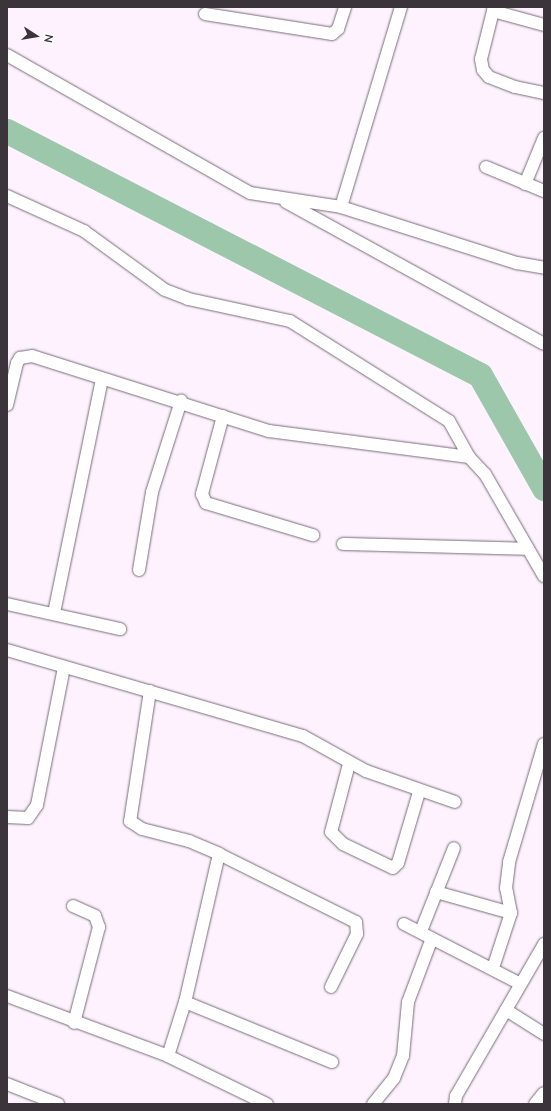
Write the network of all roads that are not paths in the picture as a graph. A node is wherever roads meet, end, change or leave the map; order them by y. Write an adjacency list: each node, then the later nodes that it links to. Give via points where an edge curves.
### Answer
1 (344, 7): 4 (street, via 338,29 332,34)
2 (401, 7): 14 (street)
3 (493, 9): 5 (street); 7 (street, via 481,59 483,70 490,77 515,87)
4 (205, 14)
5 (544, 25)
6 (7, 55): 13 (street, via 228,183)
7 (544, 93)
8 (544, 138): 10 (street)
9 (486, 167): 10 (street)
10 (525, 184): 11 (street)
11 (544, 191)
12 (7, 196): 21 (street, via 84,231 165,290 188,299 290,321 449,421)
13 (281, 200): 14 (street); 16 (street)
14 (341, 207): 15 (street, via 517,263)
15 (544, 268)
16 (544, 344)
17 (102, 380): 18 (street); 19 (street, via 26,356 17,363); 28 (street)
18 (181, 401): 20 (street); 25 (street, via 152,492)
19 (7, 405)
20 (223, 416): 21 (street, via 269,431); 22 (street, via 202,494 206,503)
21 (469, 457): 24 (street, via 485,474)
22 (313, 535)
23 (343, 544): 24 (street)
24 (528, 549): 26 (street)
25 (139, 570)
26 (544, 576)
27 (7, 604): 28 (street)
28 (54, 613): 29 (street)
29 (120, 629)
30 (7, 650): 31 (street)
31 (64, 667): 32 (street); 38 (street, via 37,806 28,818)
32 (150, 691): 34 (street, via 303,736); 40 (street, via 130,821 142,829 189,841)
33 (544, 744): 35 (street)
34 (349, 764): 36 (street); 36 (street, via 331,832 343,844 393,868 398,863)
35 (538, 786): 43 (street, via 508,862 506,888)
36 (419, 792): 37 (street)
37 (455, 802)
38 (7, 817)
39 (454, 848): 41 (street)
40 (219, 854): 50 (street, via 356,922 357,934); 52 (street)
41 (436, 892): 43 (street); 45 (street)
42 (73, 906): 54 (street, via 95,916 99,927)
43 (511, 913): 48 (street)
44 (404, 924): 45 (street)
45 (421, 931): 46 (street)
46 (432, 938): 48 (street); 62 (street, via 408,1002 403,1056 394,1078)
47 (544, 944): 49 (street)
48 (493, 968): 49 (street)
49 (519, 983): 53 (street)
50 (331, 987)
51 (7, 996): 54 (street)
52 (185, 1002): 56 (street); 57 (street)
53 (506, 1010): 55 (street); 63 (street)
54 (74, 1023): 56 (street)
55 (544, 1034)
56 (168, 1056): 61 (street)
57 (332, 1062)
58 (7, 1084): 60 (street)
59 (544, 1093): 64 (street)
60 (58, 1104)
61 (267, 1104)
62 (373, 1104)
63 (455, 1104)
64 (535, 1104)

